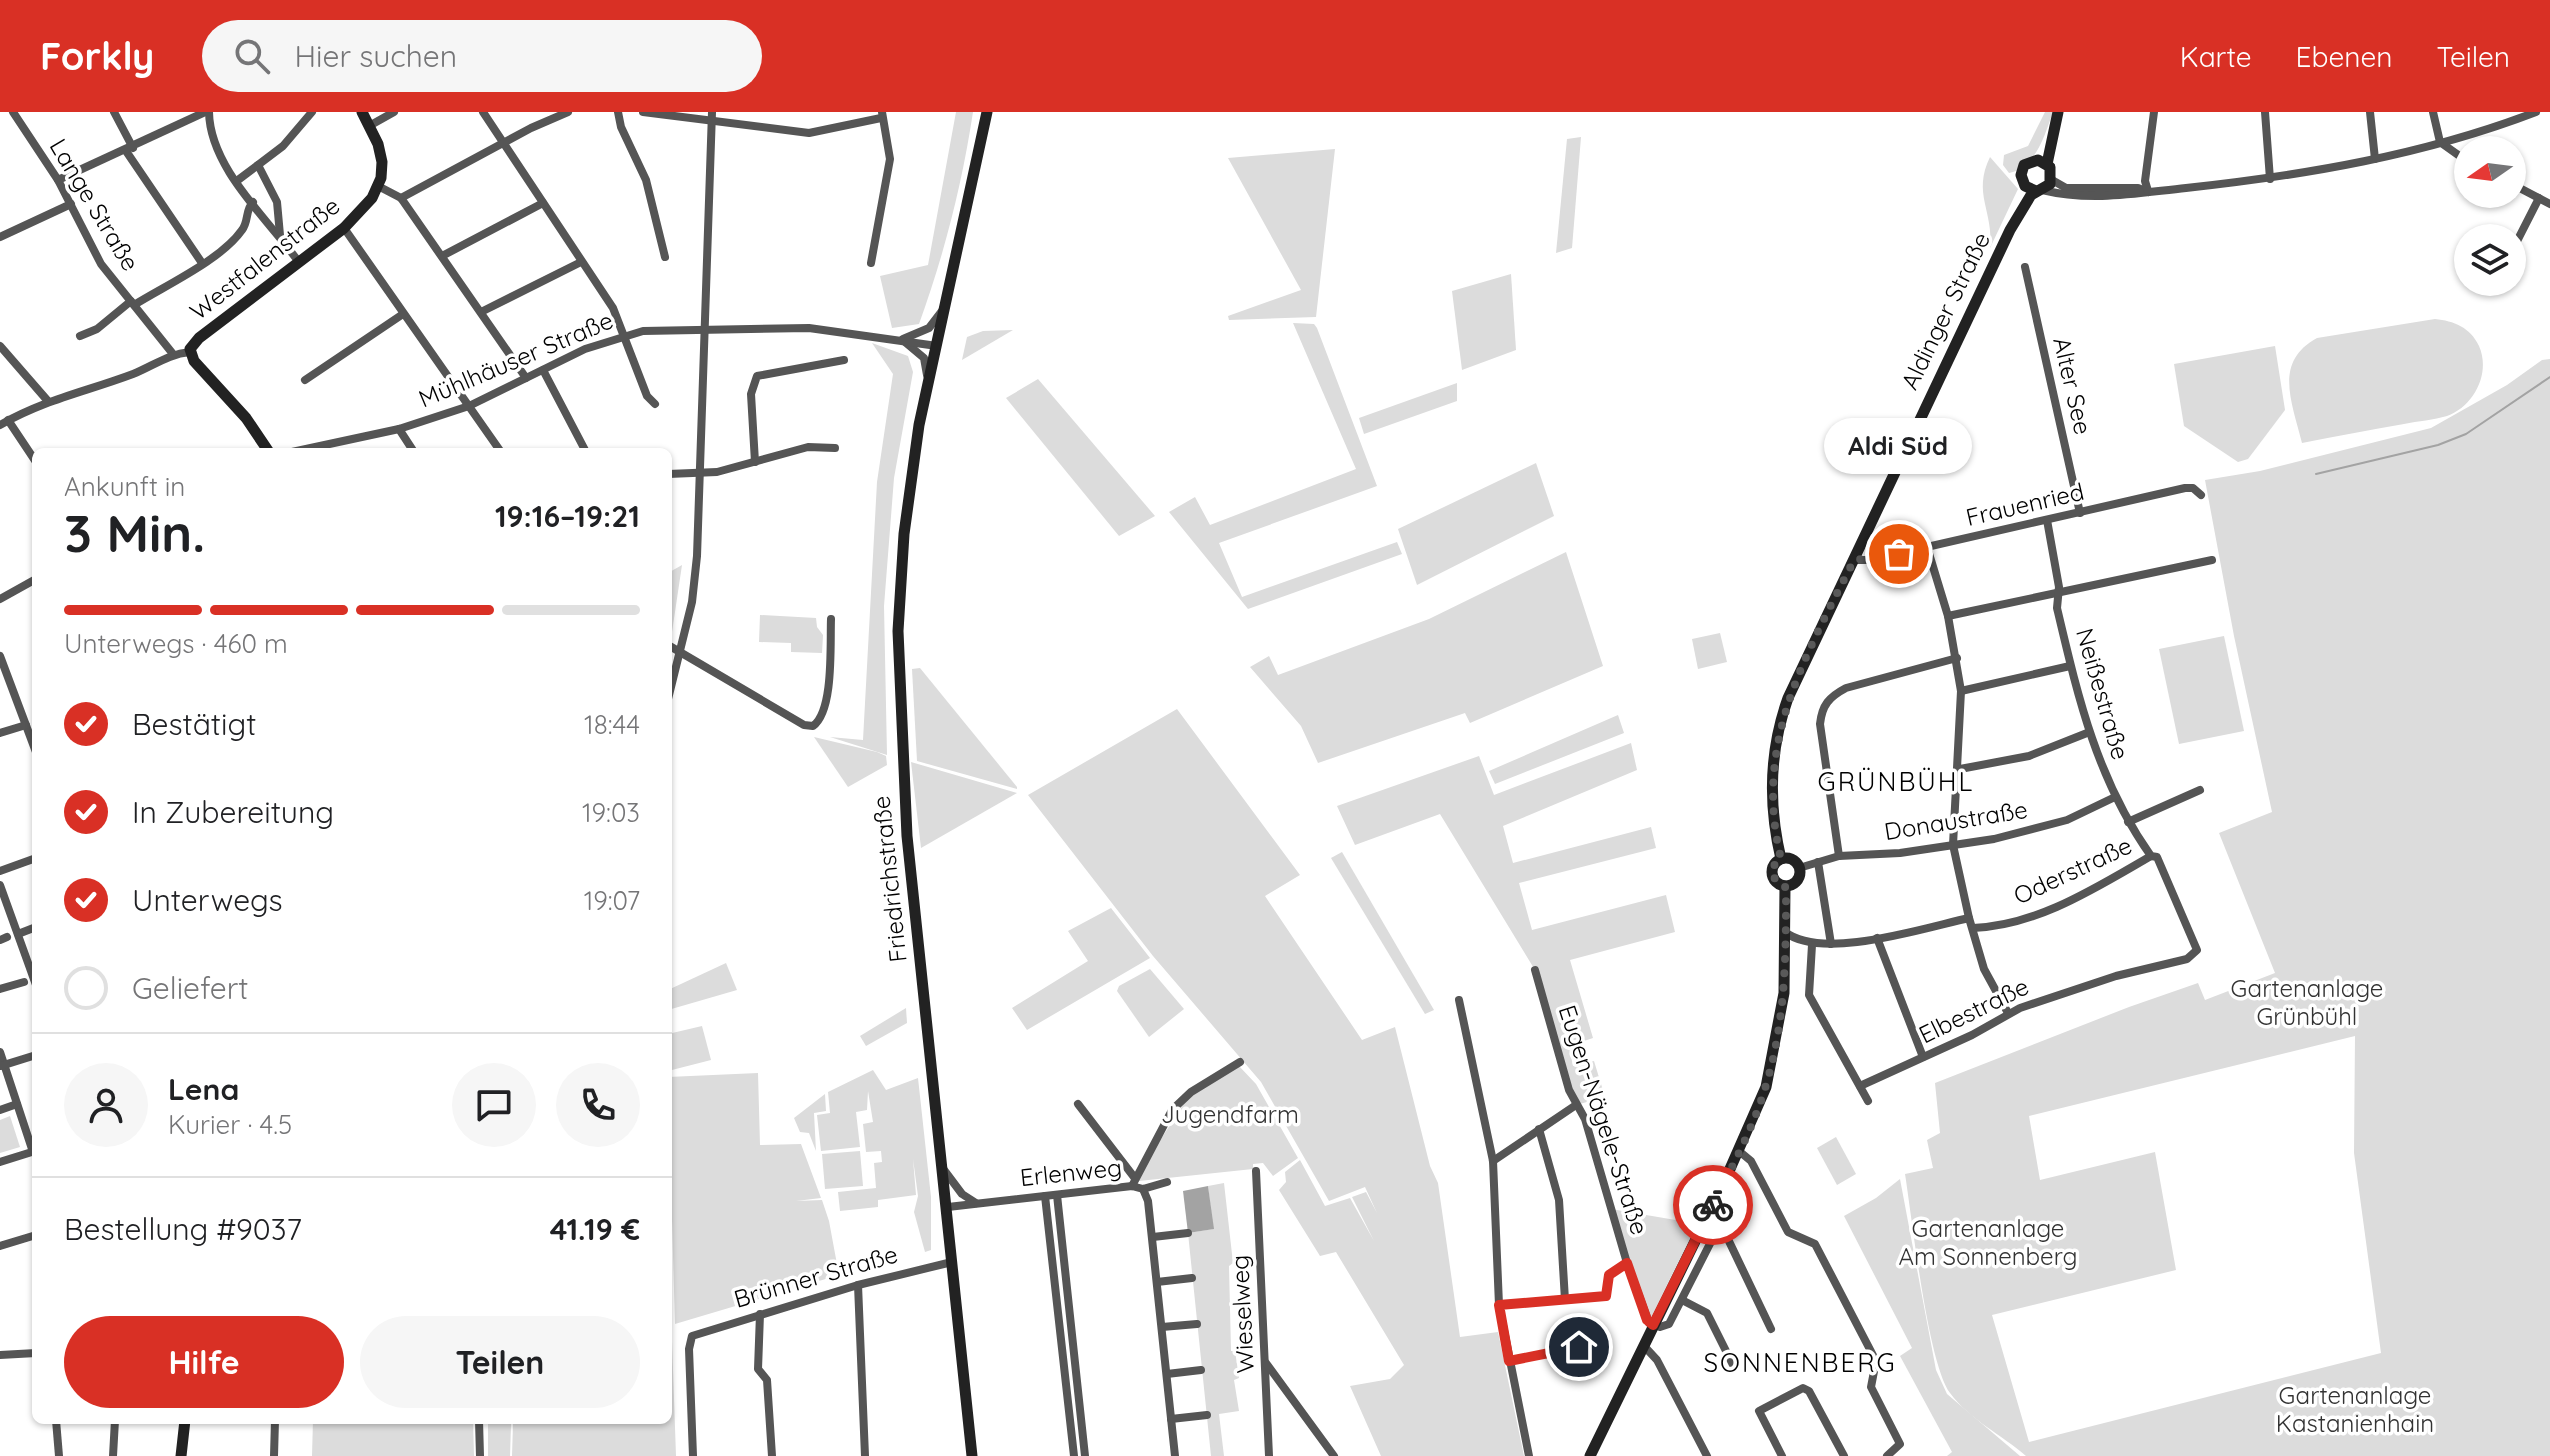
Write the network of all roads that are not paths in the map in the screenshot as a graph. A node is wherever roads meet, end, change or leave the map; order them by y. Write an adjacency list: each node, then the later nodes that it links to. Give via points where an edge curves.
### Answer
1 (13, 112): 31 (street, Lange Straße)
2 (114, 112): 24 (street)
3 (207, 112): 24 (street); 32 (street, via 213,141)
4 (312, 112): 29 (street)
5 (362, 112): 20 (main road)
6 (394, 112): 20 (street)
7 (483, 112): 22 (street)
8 (568, 112): 22 (street)
9 (618, 112): 49 (street, via 646,180)
10 (643, 112): 19 (street)
11 (987, 112): 55 (main road, Friedrichstraße)
12 (2058, 112): 21 (main road)
13 (2154, 112): 37 (street)
14 (2265, 112): 30 (street)
15 (2370, 112): 26 (street)
16 (2433, 112): 23 (street)
17 (2536, 112): 23 (street)
18 (882, 115): 19 (street, via 811,133); 53 (street, via 890,159)
19 (712, 116): 59 (street)
20 (369, 126): 34 (main road, via 382,162)
21 (2052, 131): 27 (main road); 28 (main road)
22 (504, 142): 38 (street); 41 (street)
23 (2440, 142): 25 (street); 26 (street)
24 (130, 150): 31 (street); 52 (street)
25 (2454, 152)
26 (2375, 159): 30 (street)
27 (2033, 160): 28 (main road); 35 (main road, Aldinger Straße, via 2022,170)
28 (2047, 164): 33 (main road)
29 (258, 165): 32 (street); 46 (street, via 277,202)
30 (2270, 179): 37 (street)
31 (58, 180): 42 (street, Lange Straße)
32 (238, 180): 40 (street)
33 (2052, 180): 35 (main road); 37 (street, via 2066,188)
34 (378, 186): 38 (street); 45 (main road, Westfalenstraße)
35 (2035, 189): 37 (street, via 2082,197); 91 (main road, Aldinger Straße, via 2010,230)
36 (2526, 191): 39 (street)
37 (2148, 192)
38 (401, 198): 48 (street)
39 (2539, 198): 43 (street); 44 (street)
40 (253, 202): 46 (street); 52 (street, via 244,228)
41 (543, 203): 48 (street); 51 (street)
42 (71, 204): 47 (street); 56 (street, Lange Straße, via 101,264)
43 (2550, 204)
44 (2526, 224)
45 (344, 228): 50 (main road, Westfalenstraße); 58 (street)
46 (280, 236): 50 (street)
47 (0, 237)
48 (442, 256): 57 (street)
49 (665, 257)
50 (298, 261): 65 (main road, Westfalenstraße, via 199,338)
51 (581, 262): 57 (street); 60 (street, via 613,308)
52 (202, 263): 56 (street)
53 (871, 263)
54 (2025, 267): 88 (street, Alter See)
55 (948, 299): 62 (street, Friedrichstraße, via 929,328); 64 (main road, Friedrichstraße)
56 (133, 303): 61 (street); 66 (street, Lange Straße)
57 (481, 312): 69 (street)
58 (403, 314): 70 (street); 74 (street)
59 (705, 328): 60 (street, Mühlhäuser Straße); 62 (street, Mühlhäuser Straße, via 809,328); 85 (street)
60 (623, 335): 68 (street, Mühlhäuser Straße); 73 (street)
61 (80, 336)
62 (901, 339): 64 (street, Mühlhäuser Straße); 71 (street, via 924,358)
63 (0, 346): 72 (street)
64 (937, 346): 71 (main road, Friedrichstraße)
65 (190, 352): 66 (street); 77 (main road)
66 (173, 354): 72 (street, via 130,375)
67 (844, 360): 84 (street, via 757,376 751,394)
68 (543, 370): 69 (street, Mühlhäuser Straße); 81 (street)
69 (526, 378): 74 (street, Mühlhäuser Straße)
70 (305, 380)
71 (927, 385): 155 (main road, Friedrichstraße, via 904,534 898,682 907,836)
72 (47, 400): 75 (street)
73 (655, 404)
74 (469, 406): 76 (street, Mühlhäuser Straße); 80 (street)
75 (4, 422): 83 (street)
76 (399, 429): 78 (street, Mühlhäuser Straße); 79 (street)
77 (266, 448)
78 (311, 448)
79 (411, 448)
80 (498, 448)
81 (584, 448)
82 (835, 448): 84 (street, via 808,447)
83 (32, 457)
84 (755, 462): 85 (street)
85 (700, 471): 86 (street); 99 (street, via 695,578)
86 (672, 474)
87 (2201, 495): 88 (street, Frauenried, via 2185,488)
88 (2080, 513): 89 (street, Frauenried)
89 (2047, 520): 90 (street, Frauenried); 94 (street, Neißestraße)
90 (1927, 547): 91 (street, Frauenried); 96 (street)
91 (1854, 560): 117 (main road, Aldinger Straße, via 1779,727 1771,780)
92 (2212, 560): 94 (street)
93 (32, 581): 95 (street)
94 (2058, 594): 96 (street); 102 (street, Neißestraße)
95 (1, 597)
96 (1948, 616): 101 (street)
97 (831, 619): 99 (street, via 827,695 813,726)
98 (672, 647): 99 (street)
99 (680, 652): 103 (street)
100 (0, 656): 105 (street)
101 (1957, 658): 104 (street); 114 (street, via 1846,688 1821,709)
102 (2070, 666): 104 (street); 107 (street, Neißestraße)
103 (672, 683)
104 (1961, 691): 109 (street)
105 (26, 725): 106 (street); 108 (street)
106 (0, 733)
107 (2087, 733): 109 (street, via 2029,756); 111 (street, Neißestraße)
108 (32, 741)
109 (1960, 769): 113 (street)
110 (2200, 790): 112 (street)
111 (2115, 797): 112 (street, Neißestraße); 113 (street, Donaustraße, via 2041,828)
112 (2128, 822): 115 (street, Neißestraße)
113 (1953, 845): 114 (street, Donaustraße); 123 (street)
114 (1839, 856): 118 (street, Donaustraße)
115 (2151, 856): 124 (street, Oderstraße, via 2054,907 2005,924); 131 (street, Neißestraße, via 2157,857 2176,894)
116 (32, 859): 120 (street)
117 (1781, 859): 119 (main road, via 1794,861); 122 (main road, via 1772,874)
118 (1818, 862): 119 (street, Donaustraße); 129 (street)
119 (1799, 868): 122 (main road, via 1796,880)
120 (0, 871)
121 (0, 885): 127 (street)
122 (1785, 886): 126 (main road)
123 (1969, 918): 124 (street); 128 (street)
124 (1973, 928): 137 (street, via 1984,969)
125 (32, 929): 127 (street)
126 (1785, 932): 130 (street); 151 (main road, via 1779,1036 1766,1087)
127 (18, 934): 133 (street)
128 (1877, 938): 129 (street); 140 (street)
129 (1831, 944): 130 (street)
130 (1812, 945): 143 (street, via 1809,995)
131 (2197, 950): 137 (street, Elbestraße, via 2187,959 2116,976)
132 (1535, 970): 147 (street, Eugen-Nägele-Straße)
133 (32, 974)
134 (24, 982): 135 (street)
135 (0, 989)
136 (1459, 1000): 153 (street)
137 (2008, 1013): 140 (street, Elbestraße)
138 (0, 1052): 142 (street)
139 (32, 1056): 142 (street)
140 (1923, 1057): 143 (street, Elbestraße)
141 (1240, 1062): 157 (street, via 1172,1110)
142 (2, 1066): 145 (street)
143 (1860, 1086): 144 (street)
144 (1868, 1101)
145 (17, 1104): 148 (street); 150 (street)
146 (1078, 1104): 157 (street)
147 (1576, 1105): 149 (street); 171 (street, Eugen-Nägele-Straße, via 1585,1119)
148 (0, 1110)
149 (1539, 1129): 153 (street); 175 (street, via 1559,1200)
150 (32, 1145)
151 (1739, 1151): 164 (main road); 222 (street, via 1751,1161 1788,1232 1815,1244 1876,1361 1871,1387 1900,1444)
152 (32, 1152): 154 (street)
153 (1493, 1161): 177 (street)
154 (0, 1162)
155 (944, 1170): 162 (street, via 962,1194); 163 (main road, Friedrichstraße)
156 (1256, 1171): 190 (street, Wieselweg)
157 (1133, 1181): 159 (street, Erlenweg); 160 (street, Erlenweg)
158 (1167, 1182): 159 (street, Erlenweg)
159 (1143, 1189): 168 (street)
160 (1057, 1195): 161 (street, Erlenweg); 178 (street)
161 (1045, 1196): 162 (street, Erlenweg); 179 (street)
162 (977, 1203): 163 (street, Erlenweg)
163 (948, 1207): 170 (main road, Friedrichstraße)
164 (1704, 1224): 165 (street); 182 (main road)
165 (1717, 1230): 176 (street); 184 (street, via 1726,1235)
166 (1188, 1233): 168 (street)
167 (32, 1236): 169 (street)
168 (1153, 1237): 173 (street)
169 (0, 1246)
170 (952, 1262): 174 (street, Brünner Straße); 211 (main road, Friedrichstraße)
171 (1627, 1263): 175 (street, via 1609,1275 1606,1296); 182 (street, Eugen-Nägele-Straße)
172 (1192, 1278): 173 (street)
173 (1157, 1282): 183 (street)
174 (858, 1285): 180 (street, Brünner Straße); 210 (street)
175 (1565, 1300): 177 (street)
176 (1682, 1300): 182 (street, via 1669,1324); 191 (street, via 1707,1313)
177 (1499, 1305): 189 (street)
178 (1070, 1308): 179 (street); 202 (street)
179 (1059, 1309): 201 (street)
180 (760, 1314): 208 (street, Brünner Straße, via 692,1336); 209 (street, via 758,1369 767,1380)
181 (1197, 1324): 183 (street)
182 (1653, 1325): 185 (main road)
183 (1162, 1327): 193 (street)
184 (1771, 1329)
185 (1644, 1346): 218 (main road); 219 (street, via 1657,1360)
186 (1579, 1347): 189 (street)
187 (32, 1353): 188 (street)
188 (0, 1355)
189 (1509, 1361): 217 (street)
190 (1265, 1362): 215 (street, Wieselweg); 216 (street)
191 (1733, 1365)
192 (1201, 1370): 193 (street)
193 (1167, 1374): 195 (street)
194 (1207, 1415): 195 (street)
195 (1171, 1419): 214 (street)
196 (56, 1424): 203 (street)
197 (115, 1424): 204 (street)
198 (185, 1424): 205 (main road)
199 (275, 1424): 206 (street)
200 (479, 1424): 207 (street)
201 (1073, 1437): 202 (street); 212 (street)
202 (1083, 1437): 213 (street)
203 (59, 1456)
204 (113, 1456)
205 (181, 1456)
206 (274, 1456)
207 (480, 1456)
208 (693, 1456)
209 (772, 1456)
210 (865, 1456)
211 (972, 1456)
212 (1074, 1456)
213 (1085, 1456)
214 (1175, 1456)
215 (1269, 1456)
216 (1334, 1456)
217 (1529, 1456)
218 (1590, 1456)
219 (1707, 1456)
220 (1782, 1456): 221 (street, via 1759,1411 1803,1388)
221 (1844, 1456)
222 (1888, 1456)

